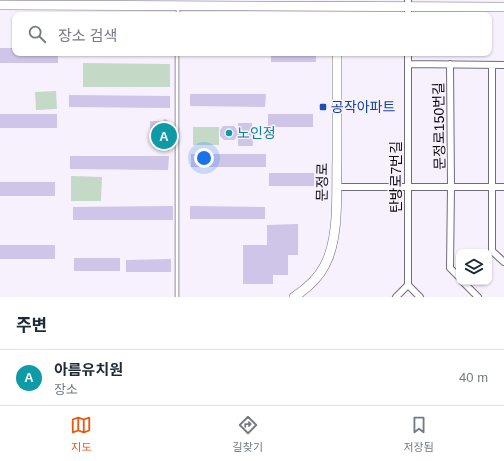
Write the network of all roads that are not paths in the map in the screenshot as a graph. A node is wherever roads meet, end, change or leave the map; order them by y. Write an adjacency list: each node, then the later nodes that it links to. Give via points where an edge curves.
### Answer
1 (0, 5): 2 (main road)
2 (175, 7): 3 (main road)
3 (337, 7): 4 (main road)
4 (408, 7): 5 (main road)
5 (504, 7)
6 (177, 56): 22 (lane)
7 (337, 56): 14 (main road, 문정로)
8 (408, 56): 9 (street, 탄방로7번길)
9 (408, 64): 10 (street); 13 (street, 탄방로7번길)
10 (450, 64): 11 (street); 15 (street, 문정로150번길)
11 (492, 65): 12 (street); 16 (street)
12 (504, 65)
13 (408, 186): 14 (street, 문정로150번길); 15 (street, 문정로150번길); 20 (street, 탄방로7번길)
14 (336, 187): 23 (main road, 문정로, via 334,238 327,260 314,280)
15 (451, 187): 16 (street, 문정로150번길); 19 (street, via 450,268)
16 (492, 187): 17 (street, 문정로150번길); 18 (street, via 492,251)
17 (504, 187)
18 (504, 262)
19 (456, 275)
20 (408, 285): 24 (street); 25 (street)
21 (466, 285): 26 (street)
22 (177, 297)
23 (294, 297)
24 (396, 297)
25 (420, 297)
26 (478, 297)

